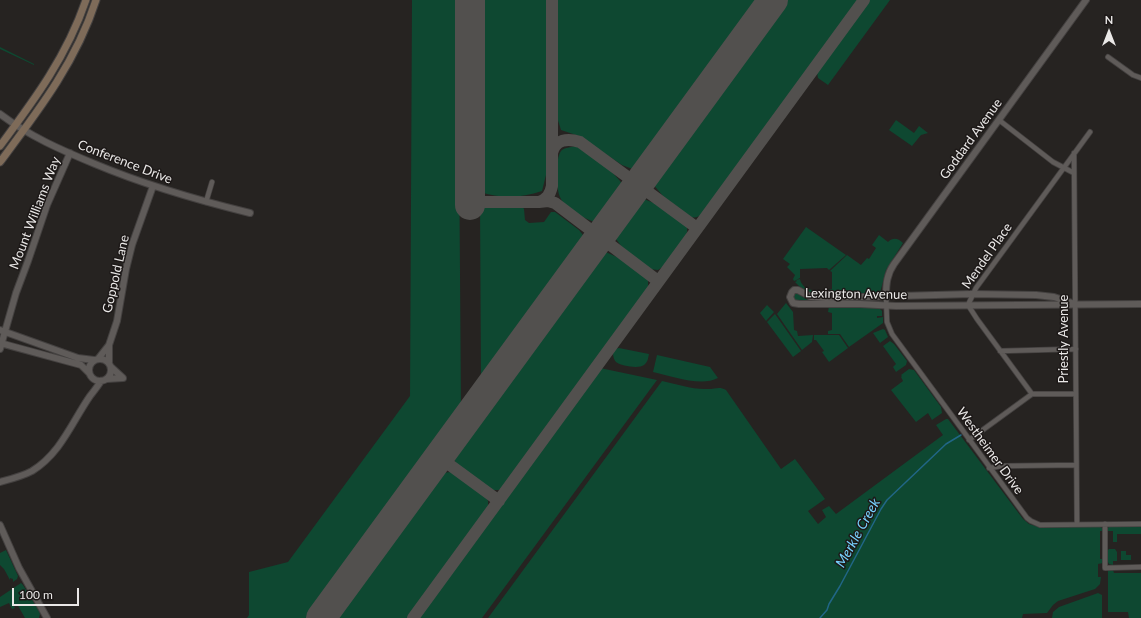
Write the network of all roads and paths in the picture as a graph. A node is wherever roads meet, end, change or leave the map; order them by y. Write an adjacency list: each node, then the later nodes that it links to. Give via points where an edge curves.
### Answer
1 (86, 0): 10 (main road, via 57,65)
2 (91, 0): 5 (main road)
3 (96, 0): 5 (main road)
4 (1086, 0): 9 (street, Goddard Avenue)
5 (87, 24): 11 (main road, via 63,73)
6 (1108, 57): 7 (street)
7 (1141, 78)
8 (0, 114): 10 (street, Conference Drive)
9 (998, 120): 17 (street); 24 (street, Goddard Avenue, via 894,264 887,280)
10 (16, 125): 11 (street, Conference Drive); 13 (main road)
11 (24, 130): 14 (street, Conference Drive); 16 (main road)
12 (1090, 132): 15 (street, Mendel Place)
13 (0, 146)
14 (70, 153): 20 (street, Conference Drive); 29 (street, Mount Williams Way, via 47,205)
15 (1074, 153): 17 (street, Mendel Place); 18 (street, Priestly Avenue)
16 (0, 162)
17 (1064, 168): 18 (street); 23 (street, Mendel Place)
18 (1074, 173): 25 (street, Priestly Avenue)
19 (212, 182): 21 (street)
20 (153, 186): 21 (street, Conference Drive); 31 (street, Goppold Lane, via 132,245 117,321)
21 (206, 202): 22 (street, Conference Drive)
22 (250, 213)
23 (972, 294): 24 (street, Lexington Avenue); 25 (street, Lexington Avenue, via 1045,296); 28 (street, Mendel Place)
24 (886, 296): 27 (street, Westheimer Drive); 27 (street, Lexington Avenue, via 813,298 796,290 790,297 793,302 799,304)
25 (1075, 304): 26 (street, Lexington Avenue); 28 (street, Lexington Avenue); 32 (street, Priestly Avenue)
26 (1141, 304)
27 (886, 305): 28 (street, Lexington Avenue); 41 (street, Westheimer Drive, via 887,322 892,334)
28 (968, 305): 33 (street, Mendel Place)
29 (2, 330): 30 (street, Mount Williams Way); 34 (street, via 78,358)
30 (0, 345): 36 (street, via 81,365)
31 (109, 345): 34 (street, Goppold Lane); 35 (street, Goppold Lane)
32 (1076, 349): 33 (street); 39 (street, Priestly Avenue)
33 (1000, 351): 38 (street, Mendel Place)
34 (96, 359): 35 (street, via 104,359); 36 (street, via 90,366)
35 (110, 364): 37 (street, via 111,373); 37 (street, via 122,378)
36 (90, 374): 37 (street, via 96,381); 40 (street)
37 (104, 380): 40 (street)
38 (1032, 394): 39 (street); 41 (street)
39 (1076, 394): 42 (street, Priestly Avenue)
40 (90, 396): 44 (street, via 64,440 50,456 30,472)
41 (969, 440): 43 (street, Westheimer Drive)
42 (1076, 465): 43 (street); 45 (street, Priestly Avenue)
43 (990, 468): 45 (street, Westheimer Drive, via 1031,521 1040,525)
44 (0, 482)
45 (1077, 524): 46 (street, Westheimer Drive)
46 (1105, 524): 47 (street, Westheimer Drive); 52 (street, via 1105,568)
47 (1141, 524)
48 (0, 525): 49 (street)
49 (2, 537): 50 (street)
50 (7, 544): 51 (street); 53 (street)
51 (1, 547)
52 (1141, 568)
53 (47, 618)

